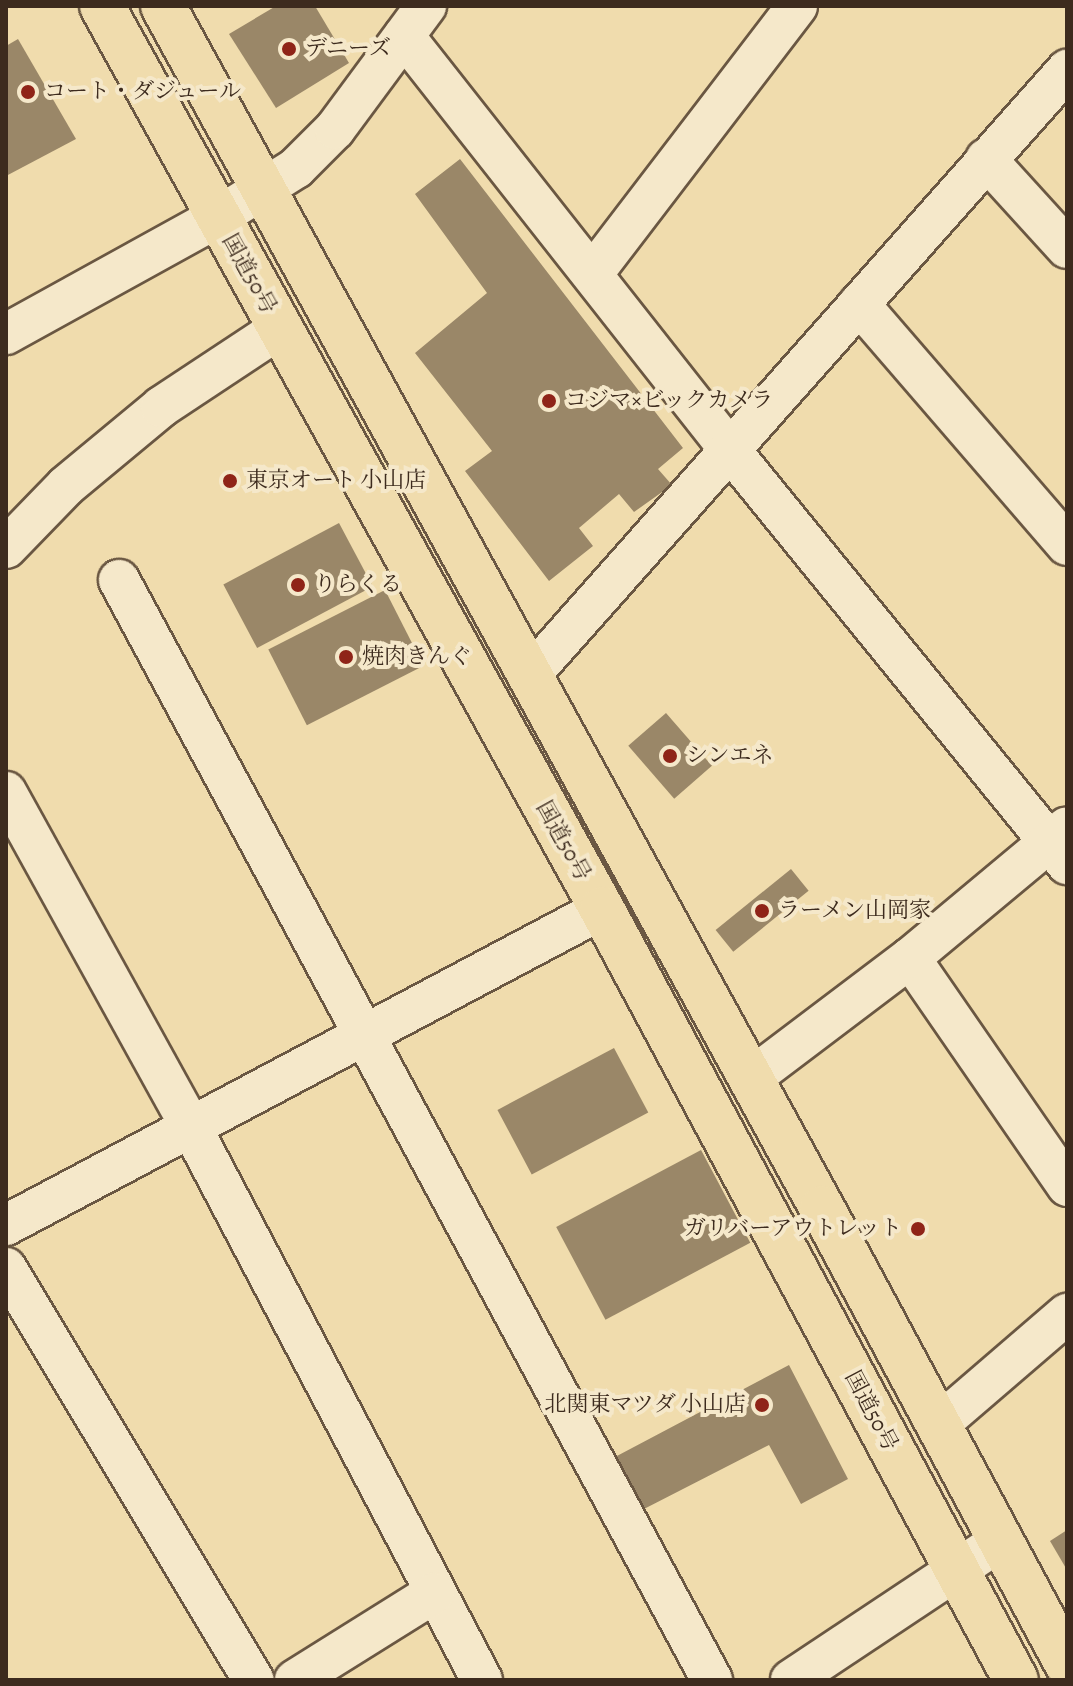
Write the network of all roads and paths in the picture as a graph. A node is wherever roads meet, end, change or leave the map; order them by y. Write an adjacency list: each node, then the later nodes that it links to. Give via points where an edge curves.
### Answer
1 (102, 6): 8 (highway, 国道50号)
2 (163, 6): 7 (highway)
3 (797, 6): 10 (street)
4 (415, 21): 7 (street, via 335,129 296,168); 10 (street)
5 (1067, 70): 6 (street)
6 (986, 159): 9 (street); 11 (street)
7 (265, 189): 8 (street); 18 (highway)
8 (218, 217): 12 (highway, 国道50号); 13 (street)
9 (1067, 248)
10 (593, 273): 14 (street)
11 (859, 304): 14 (street); 15 (street)
12 (279, 329): 16 (street, via 161,407 66,486); 21 (highway, 国道50号)
13 (6, 334)
14 (730, 450): 18 (street); 20 (street)
15 (1067, 545)
16 (6, 548)
17 (119, 580): 23 (street)
18 (531, 674): 24 (highway)
19 (6, 792): 25 (street)
20 (1061, 844): 22 (street)
21 (602, 909): 23 (street); 32 (highway, 国道50号)
22 (910, 958): 24 (street); 26 (street)
23 (366, 1034): 25 (street); 38 (street)
24 (750, 1079): 30 (highway)
25 (191, 1127): 27 (street); 33 (street)
26 (1067, 1186)
27 (6, 1225)
28 (6, 1268): 35 (street)
29 (1067, 1314): 30 (street)
30 (939, 1424): 31 (highway)
31 (1002, 1540): 32 (street); 34 (highway)
32 (956, 1569): 39 (street); 40 (highway, 国道50号)
33 (434, 1593): 36 (street); 37 (street)
34 (1067, 1664)
35 (254, 1680)
36 (295, 1680)
37 (482, 1680)
38 (712, 1680)
39 (791, 1680)
40 (1016, 1680)

